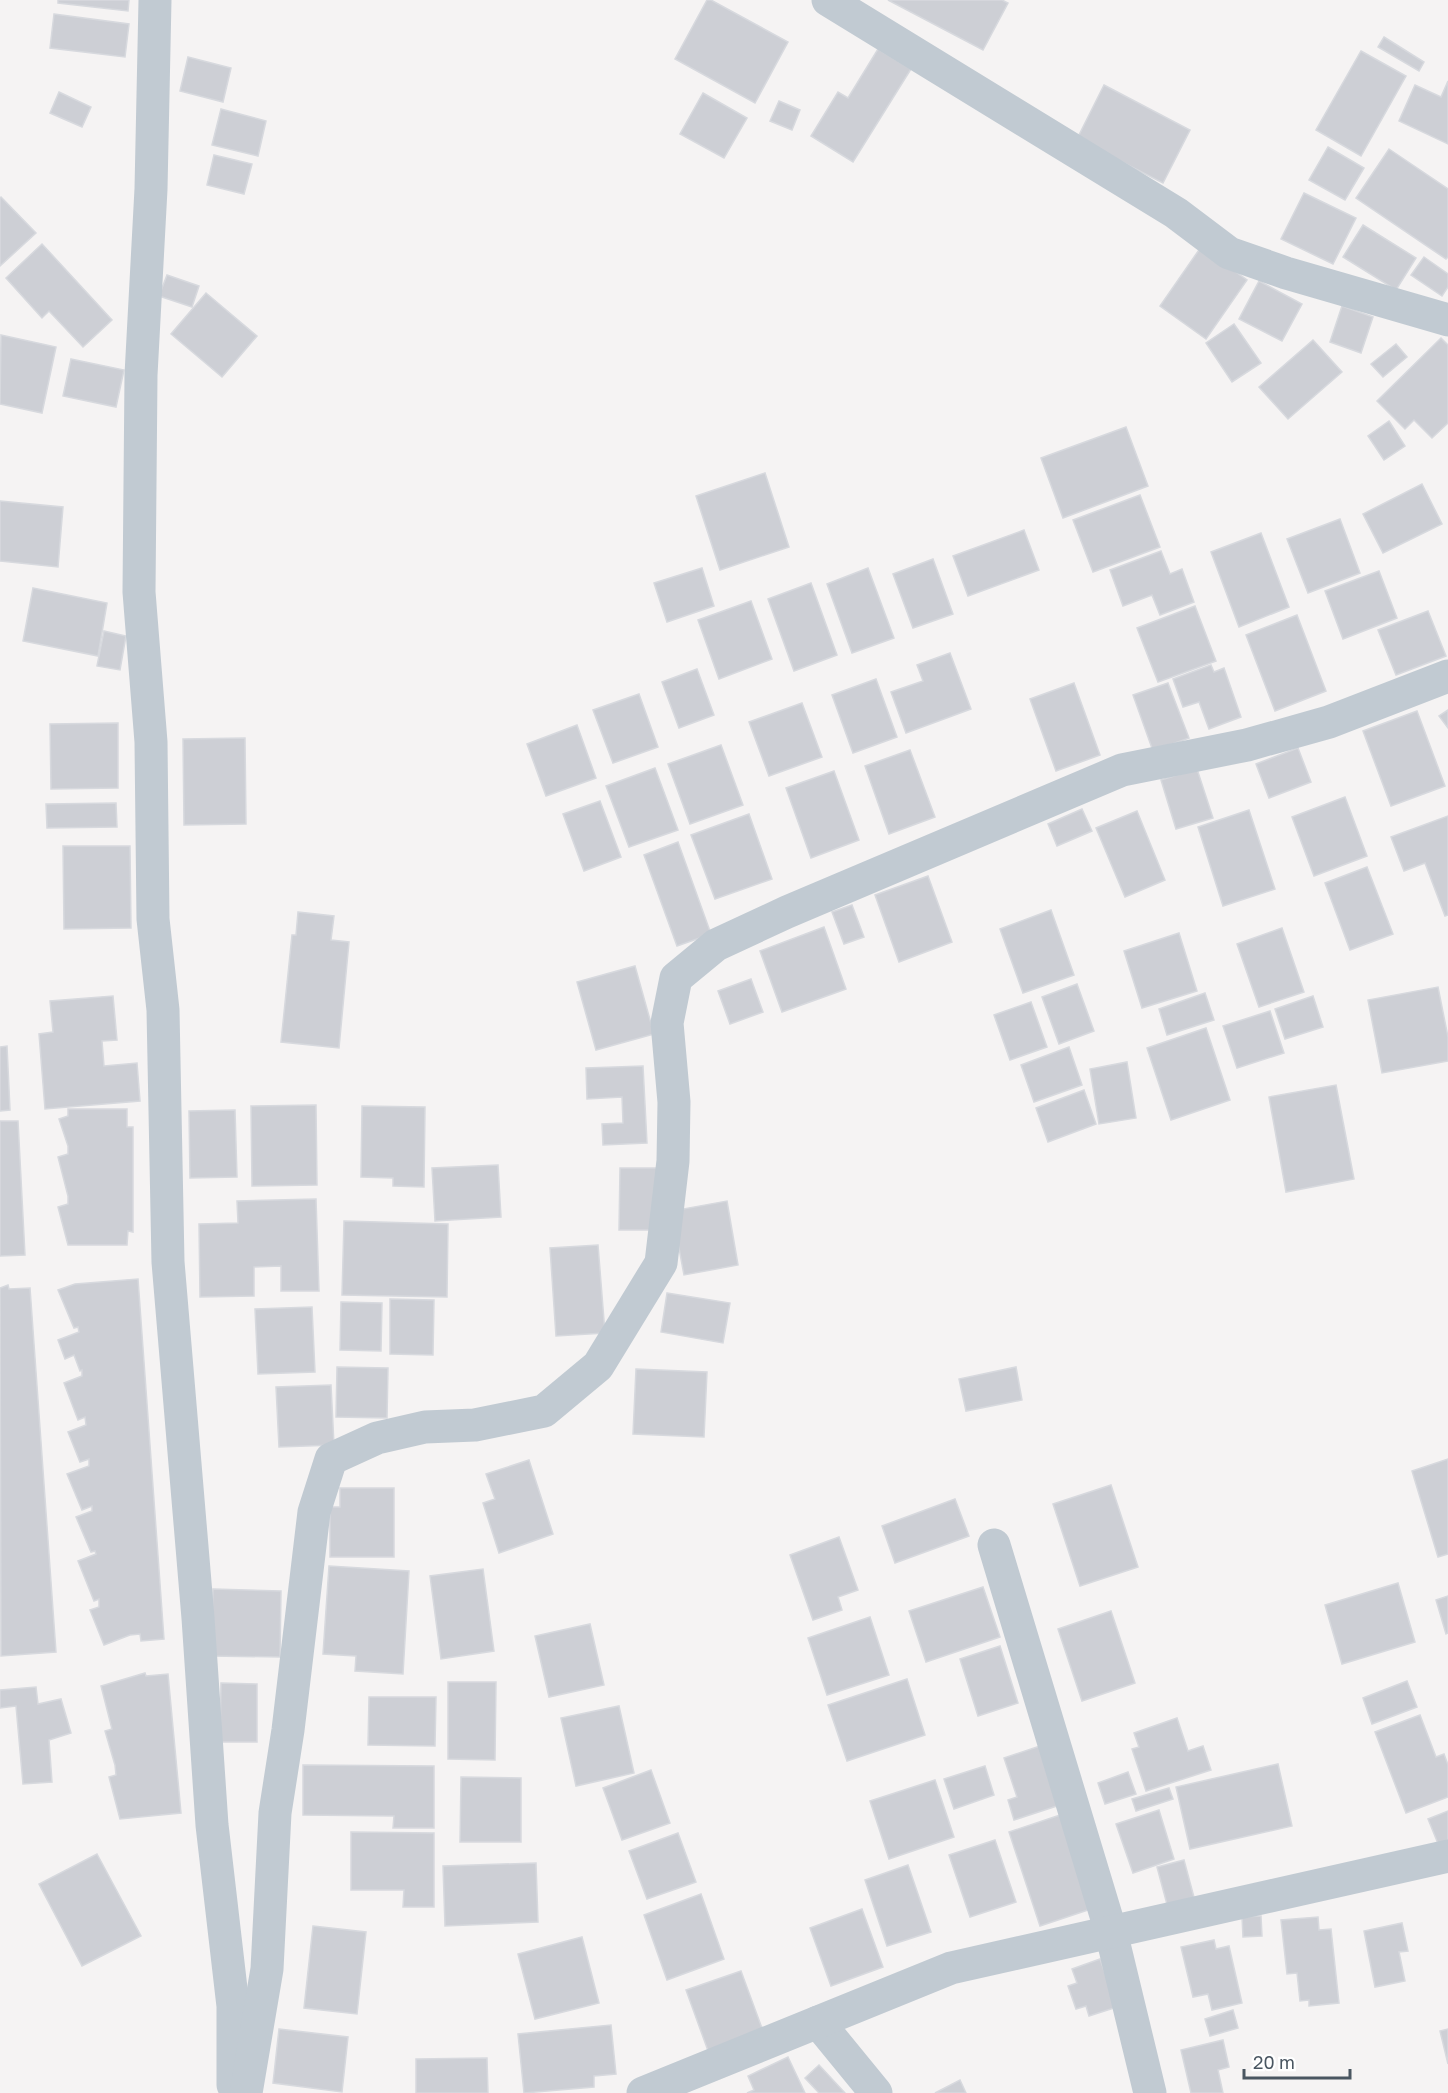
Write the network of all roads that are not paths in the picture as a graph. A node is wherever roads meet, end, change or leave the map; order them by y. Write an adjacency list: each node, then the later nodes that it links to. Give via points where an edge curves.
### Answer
1 (155, 0): 9 (street, via 151,189 141,375 139,592 151,742 153,919 163,1010 168,1262 212,1825 233,2006)
2 (828, 0): 3 (street, via 1176,213 1228,253)
3 (1448, 320)
4 (1448, 676): 10 (street, via 1329,722 1247,745 1122,770 726,940 676,978 667,1023 674,1114 673,1161 661,1263 598,1366 544,1411 475,1425 425,1427 376,1438 331,1459 314,1512 275,1813 267,1969)
5 (994, 1545): 7 (street)
6 (1448, 1856): 7 (street)
7 (1111, 1932): 8 (street, via 951,1968); 13 (street)
8 (818, 2022): 11 (street); 12 (street)
9 (233, 2093)
10 (246, 2093)
11 (643, 2093)
12 (876, 2093)
13 (1150, 2093)

